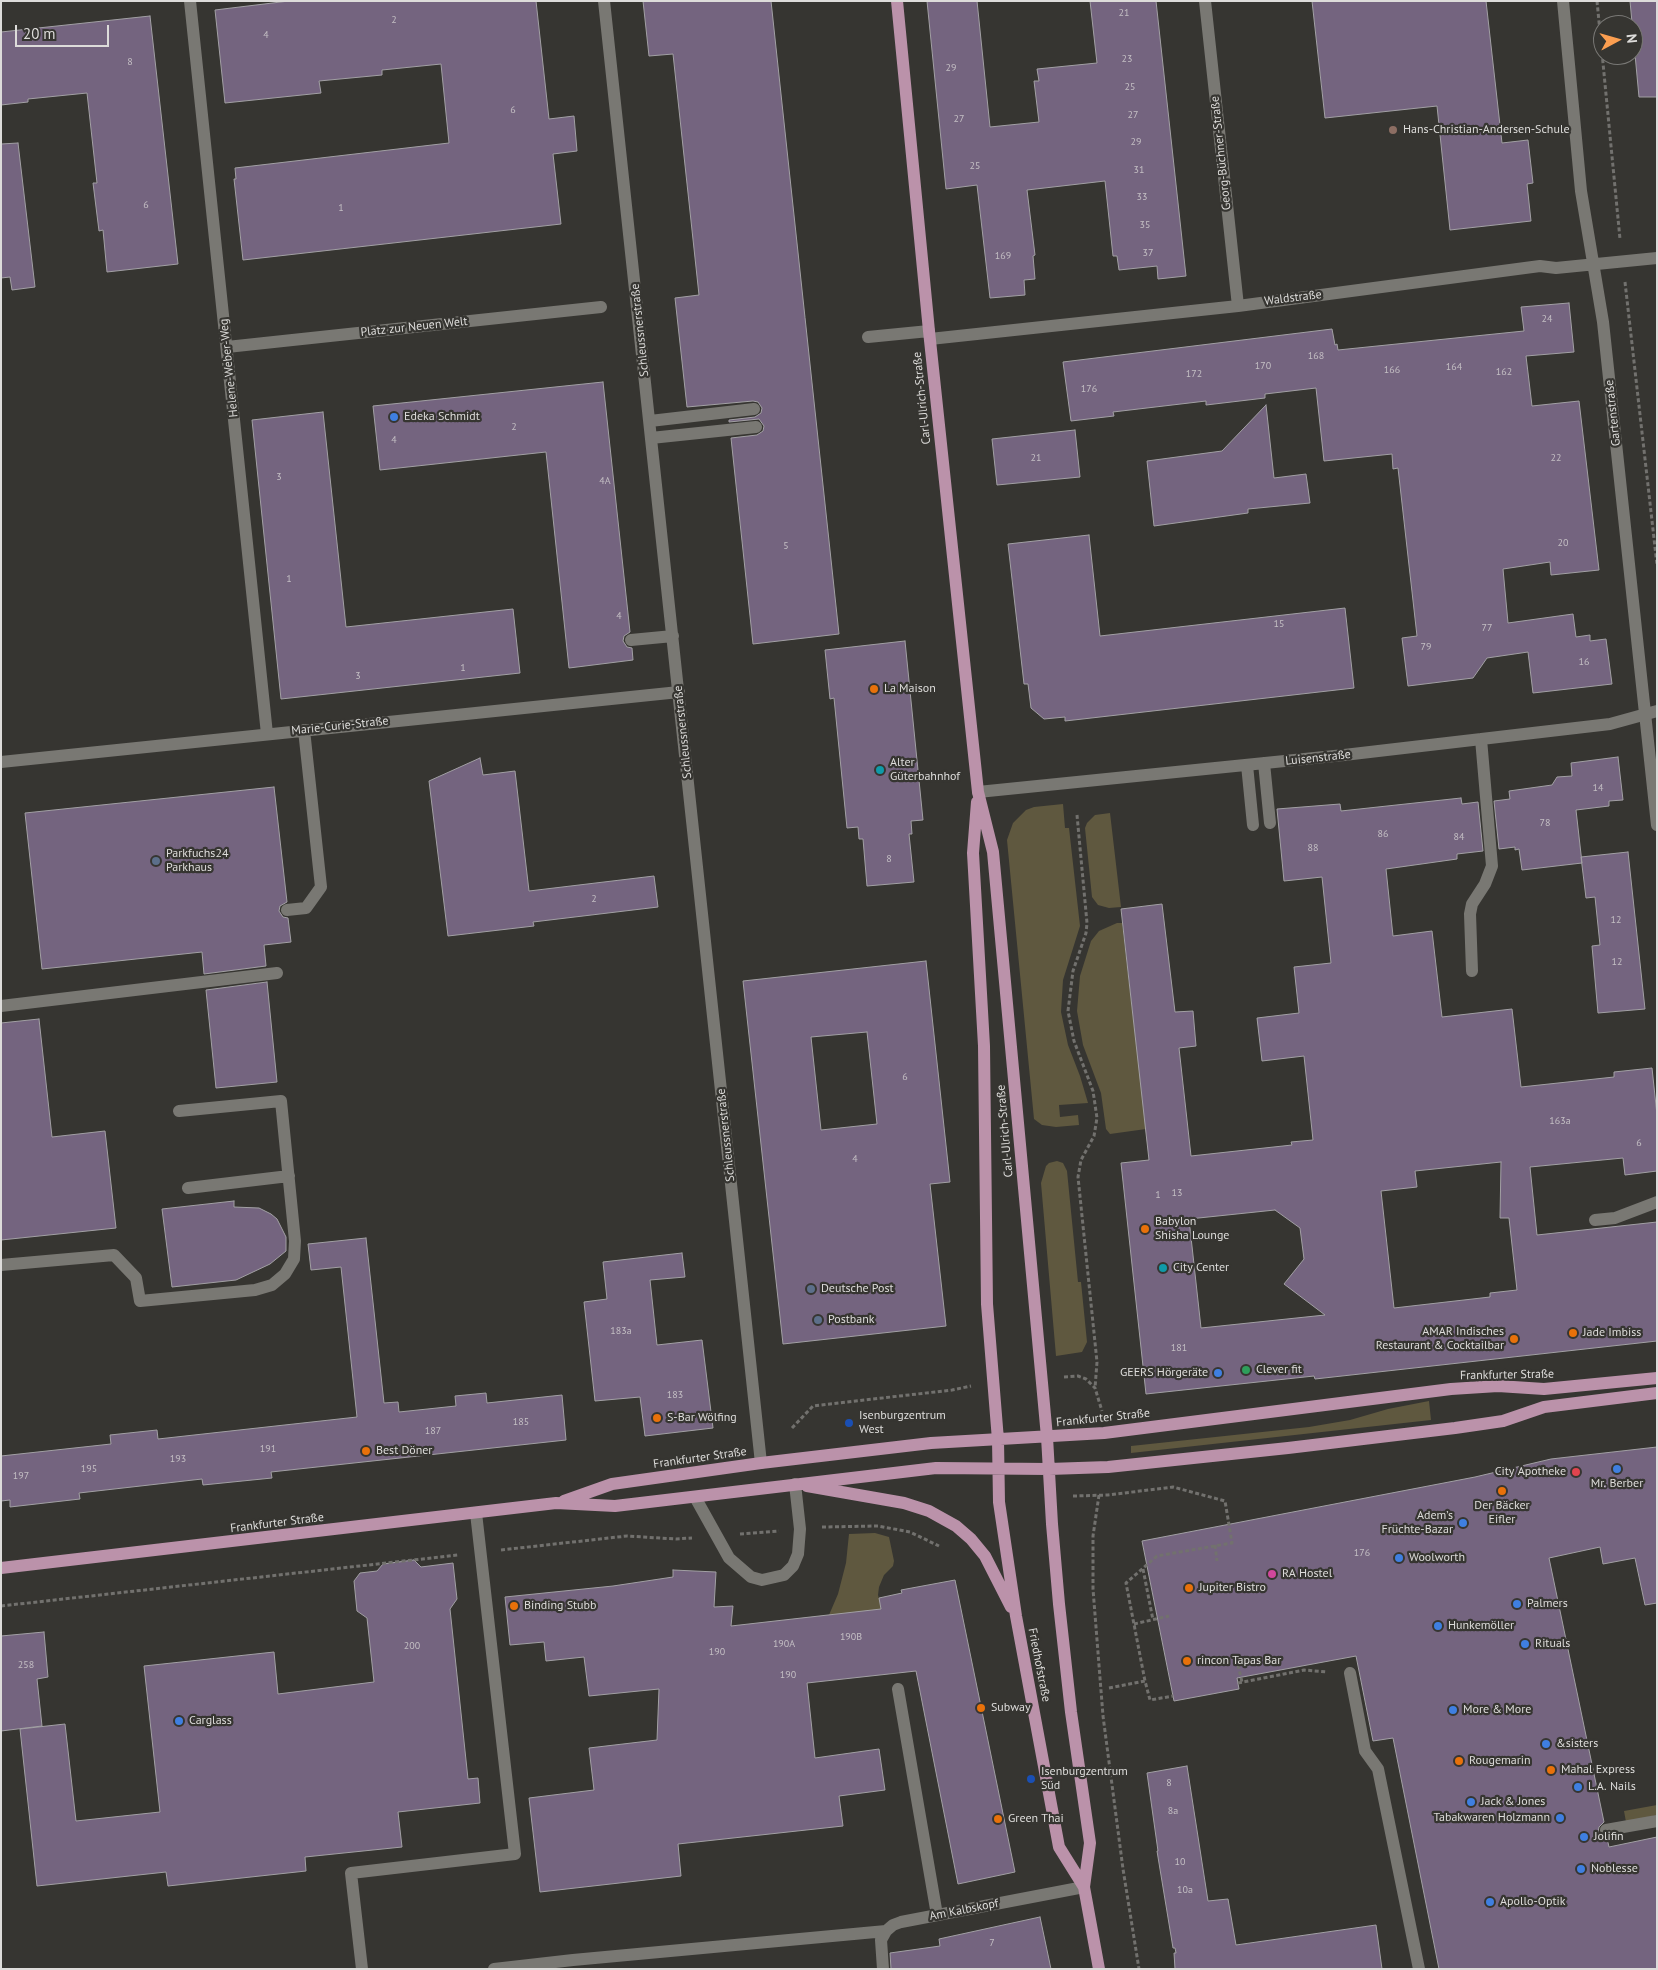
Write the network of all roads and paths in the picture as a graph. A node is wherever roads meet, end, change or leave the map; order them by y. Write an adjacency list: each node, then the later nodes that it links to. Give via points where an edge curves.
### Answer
1 (190, 1): 15 (street, Helene-Weber-Weg)
2 (604, 1): 17 (street, Schleussnerstraße)
3 (897, 1): 13 (main road, Carl-Ulrich-Straße)
4 (1205, 1): 11 (street, Georg-Büchner-Straße)
5 (1563, 1): 9 (street, Gartenstraße, via 1582,191)
6 (1597, 1): 7 (path)
7 (1620, 236)
8 (1657, 258): 9 (street, Waldstraße)
9 (1593, 265): 11 (street, Waldstraße, via 1540,266); 24 (street, Gartenstraße, via 1603,322)
10 (1627, 301): 20 (path)
11 (1238, 306): 13 (street, Waldstraße)
12 (602, 307): 15 (street, Platz zur Neuen Welt)
13 (929, 335): 14 (street, Waldstraße); 31 (main road, Carl-Ulrich-Straße)
14 (868, 337)
15 (227, 347): 26 (street, Helene-Weber-Weg)
16 (754, 409): 17 (street)
17 (650, 420): 19 (street, Schleussnerstraße)
18 (756, 427): 19 (street)
19 (652, 438): 21 (street, Schleussnerstraße)
20 (1657, 565)
21 (673, 636): 22 (street); 23 (street, Schleussnerstraße)
22 (631, 640)
23 (679, 692): 25 (street, Marie-Curie-Straße); 55 (street, Schleussnerstraße)
24 (1651, 712): 27 (street, Luisenstraße, via 1610,724); 35 (street, Gartenstraße)
25 (304, 730): 26 (street, Marie-Curie-Straße); 36 (street, via 321,887 306,908)
26 (267, 734): 28 (street, Marie-Curie-Straße)
27 (1481, 739): 29 (street, Luisenstraße); 37 (street, via 1492,866 1470,914)
28 (1, 762)
29 (1264, 763): 30 (street, Luisenstraße); 33 (street)
30 (1246, 765): 31 (street, Luisenstraße); 34 (street)
31 (978, 792): 53 (main road, Carl-Ulrich-Straße, via 993,852); 54 (main road, Carl-Ulrich-Straße, via 973,853 984,1046 987,1304)
32 (1077, 816): 49 (path, via 1087,923 1073,971 1068,1011 1074,1041 1093,1091 1097,1118 1094,1136 1081,1160 1078,1177 1097,1362)
33 (1270, 823)
34 (1253, 825)
35 (1657, 825)
36 (287, 910)
37 (1472, 971)
38 (277, 973): 39 (street)
39 (1, 1006)
40 (179, 1111): 41 (street, via 281,1100)
41 (289, 1176): 42 (street); 45 (street, via 296,1241 294,1259 285,1274 272,1285 255,1290 140,1301 136,1278 114,1255)
42 (188, 1188)
43 (1657, 1202): 44 (street, via 1615,1218)
44 (1595, 1220)
45 (1, 1265)
46 (1062, 1378): 49 (path, via 1078,1376)
47 (1657, 1378): 53 (main road, Frankfurter Straße, via 1544,1389 1498,1386 1451,1389 1104,1433)
48 (961, 1388): 52 (path, via 813,1406)
49 (1095, 1388): 51 (path)
50 (1657, 1393): 57 (main road, Frankfurter Straße, via 1544,1407 1503,1421 1455,1428 1108,1467)
51 (1102, 1418)
52 (792, 1428)
53 (1047, 1437): 54 (main road, Frankfurter Straße); 57 (main road, Carl-Ulrich-Straße)
54 (998, 1440): 55 (main road, Frankfurter Straße, via 931,1443); 56 (main road, Friedhofstraße)
55 (761, 1463): 60 (main road, Frankfurter Straße, via 612,1484)
56 (999, 1468): 57 (main road, Frankfurter Straße); 58 (main road, Frankfurter Straße, via 936,1468); 66 (main road, Friedhofstraße, via 999,1502)
57 (1049, 1469): 78 (main road, Friedhofstraße, via 1059,1604 1090,1843)
58 (795, 1484): 59 (main road, Frankfurter Straße); 59 (street, via 800,1529 798,1554 784,1575 762,1580 751,1577 729,1558); 66 (main road, via 904,1503 928,1510 956,1526 985,1556)
59 (694, 1497): 60 (main road, Frankfurter Straße, via 615,1506)
60 (556, 1503): 61 (main road, Frankfurter Straße)
61 (476, 1513): 64 (main road, Frankfurter Straße); 81 (street, via 515,1854 351,1873)
62 (1215, 1545): 63 (path); 65 (path, via 1157,1556); 85 (path, via 1232,1542 1225,1501 1173,1487 1098,1495 1093,1589 1103,1716)
63 (1217, 1561)
64 (1, 1568)
65 (1143, 1568): 68 (path); 69 (path, via 1126,1583)
66 (1016, 1616): 78 (main road, Friedhofstraße, via 1060,1847)
67 (1168, 1616): 68 (path)
68 (1153, 1620): 69 (path)
69 (1134, 1624): 72 (path)
70 (1238, 1665): 71 (path, via 1240,1682 1304,1670)
71 (1350, 1673): 86 (street, via 1365,1751 1378,1769)
72 (1146, 1681): 73 (path); 75 (path, via 1150,1700)
73 (1109, 1688)
74 (898, 1689): 79 (street)
75 (1173, 1696)
76 (1657, 1821): 77 (street)
77 (1606, 1830)
78 (1084, 1887): 79 (street, Am Kalbskopf); 84 (main road, Friedhofstraße)
79 (937, 1915): 80 (street, Am Kalbskopf, via 901,1922)
80 (886, 1931): 82 (street, Am Kalbskopf); 83 (street, via 881,1940)
81 (362, 1969)
82 (494, 1969)
83 (882, 1969)
84 (1099, 1969)
85 (1139, 1969)
86 (1419, 1969)

